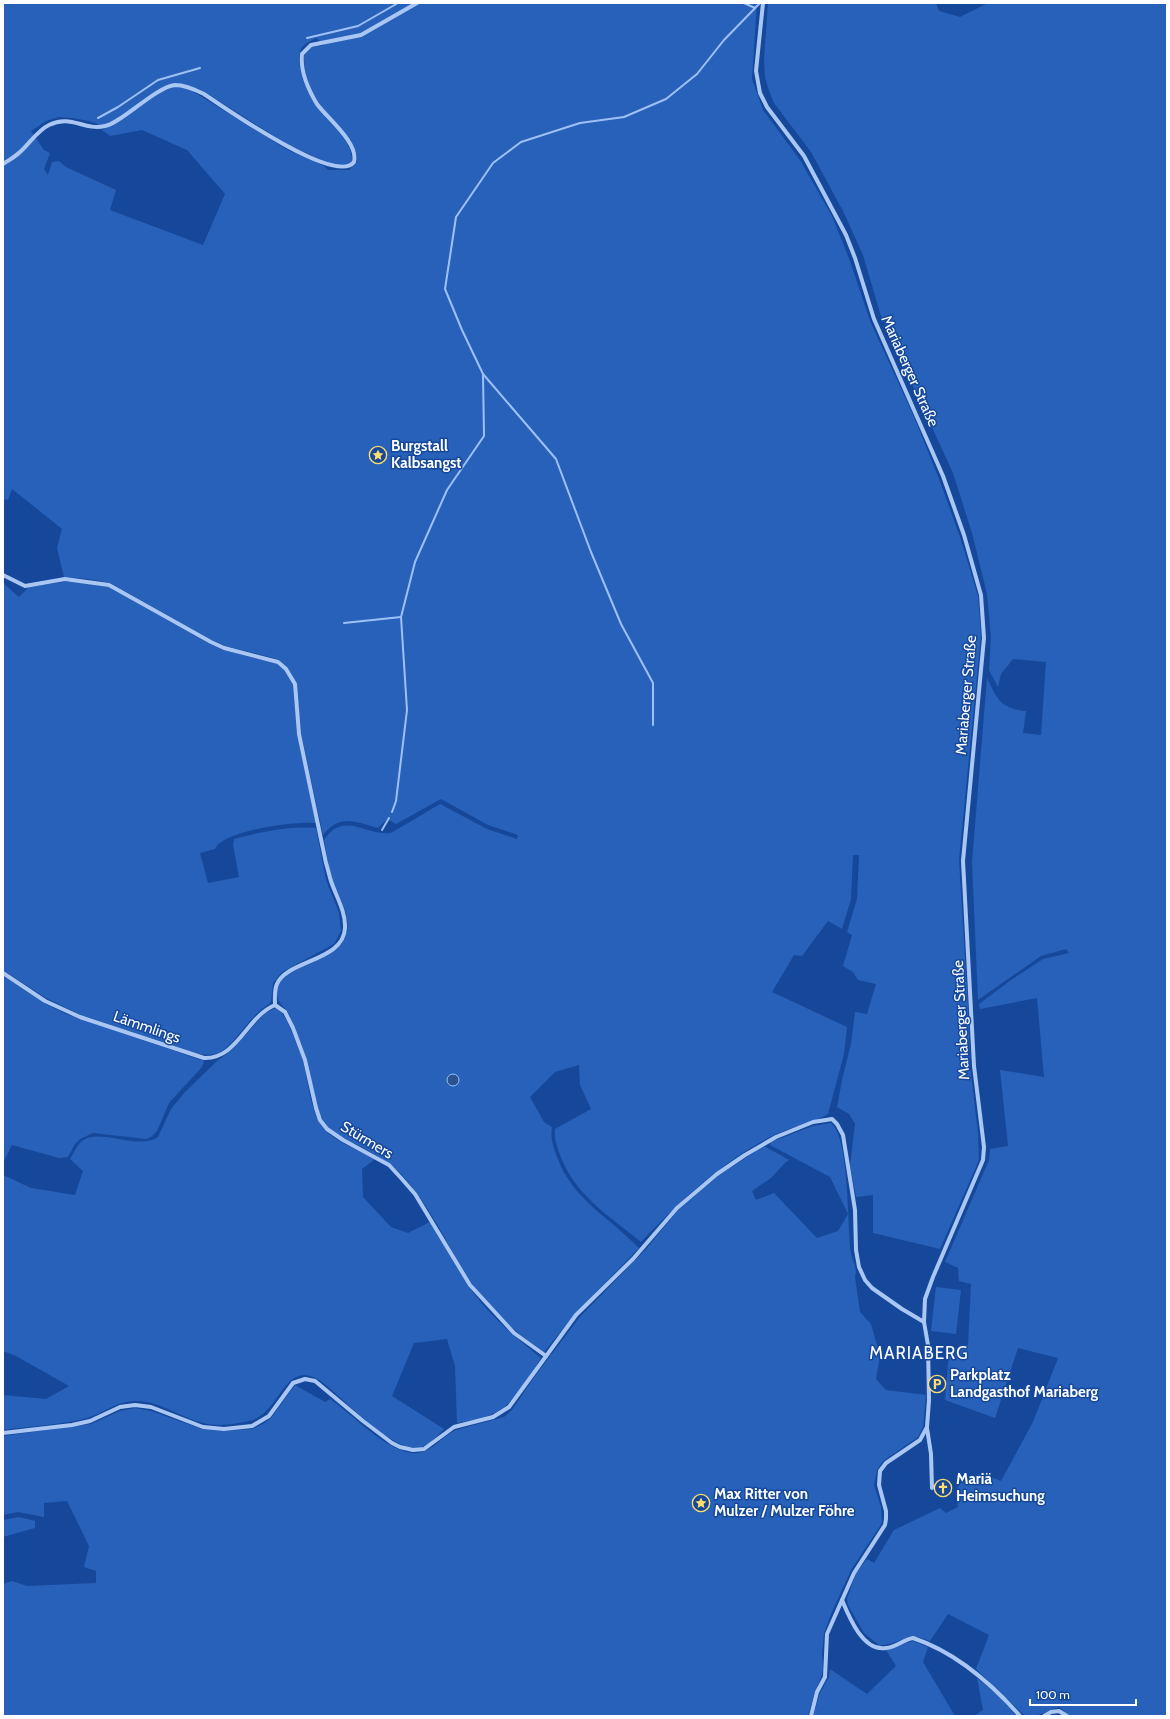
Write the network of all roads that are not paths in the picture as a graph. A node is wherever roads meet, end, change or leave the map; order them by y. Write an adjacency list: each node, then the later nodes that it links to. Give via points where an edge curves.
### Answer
1 (417, 3): 3 (street, via 361,35 311,45 302,54 303,70 310,90 318,105 339,129 353,151 354,162 349,167 341,168 311,158 286,146 204,94 175,85 157,93 108,126 96,128 70,121 47,125 19,153)
2 (763, 3): 7 (street, Mariaberger Straße, via 756,71 760,93 767,108 804,156 846,235 874,319 943,476 964,535 981,596 984,638 963,861 974,1066 984,1154 933,1277 926,1298)
3 (3, 164)
4 (3, 575): 6 (street, via 25,586 65,579 109,585 211,642 224,648 270,659 286,669 295,684 299,734 327,868 346,926 343,938 336,947 279,980 274,995)
5 (3, 973): 6 (street, Lämmlings, via 45,1001 73,1014 204,1058 224,1054 264,1011)
6 (276, 1005): 8 (street, Stürmers, via 285,1012 299,1044 316,1108 327,1128 343,1140 389,1165 402,1178 415,1194 470,1285 514,1333)
7 (924, 1322): 8 (street, via 872,1288 859,1267 855,1210 843,1135 832,1119 813,1122 776,1137 717,1174 677,1208 633,1259 576,1315); 9 (street, Mariaberger Straße, via 928,1345 930,1400)
8 (545, 1357): 10 (street, via 515,1402 502,1413 454,1427 419,1450 406,1449 392,1443 315,1381 305,1379 293,1383 269,1416 252,1426 224,1429 203,1427 151,1407 135,1405 120,1407 90,1421 72,1425)
9 (927, 1427): 11 (street, Mariaberger Straße, via 932,1454); 12 (street, Mariaberger Straße, via 920,1440 886,1463 880,1471 878,1485 886,1511 885,1525 854,1573)
10 (3, 1433)
11 (932, 1488)
12 (842, 1600): 13 (street, Mariaberger Straße, via 827,1634 825,1677 817,1692); 14 (street, via 851,1622 870,1644 886,1648 913,1638 935,1647 968,1667)
13 (811, 1716)
14 (1020, 1716)
15 (1044, 1716): 16 (street, via 1059,1711)
16 (1067, 1716)

